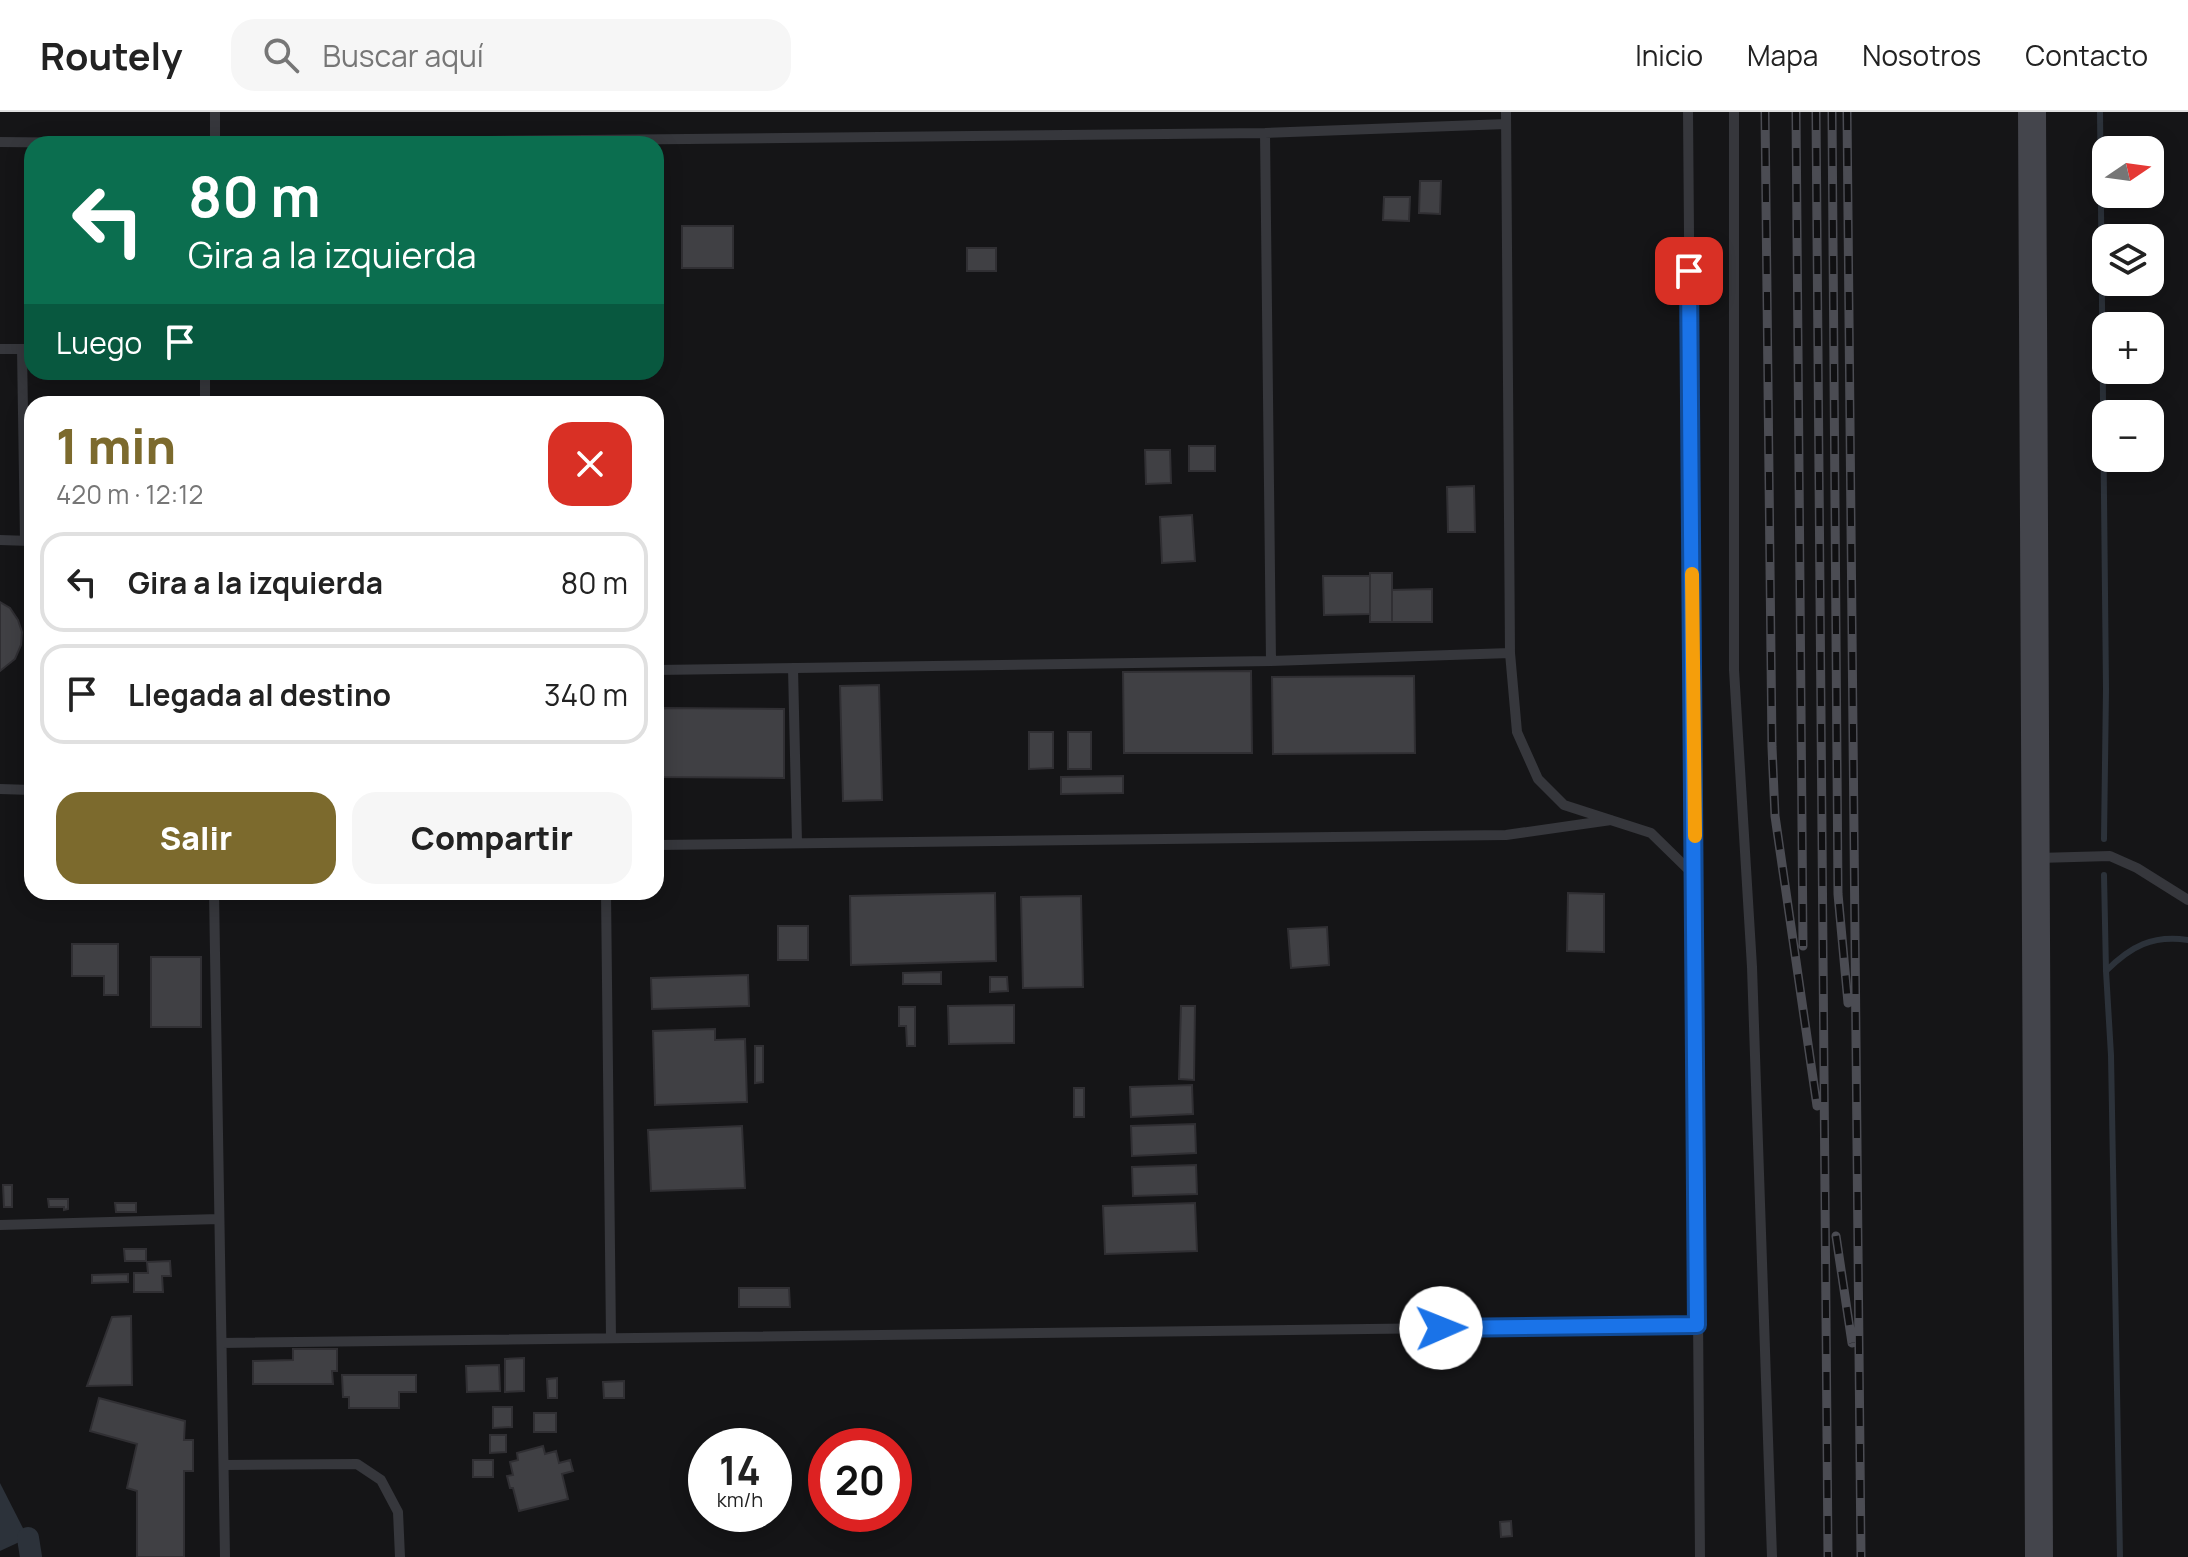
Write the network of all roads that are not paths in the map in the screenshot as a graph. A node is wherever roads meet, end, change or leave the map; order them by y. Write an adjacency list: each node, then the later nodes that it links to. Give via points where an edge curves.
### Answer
1 (215, 112): 8 (lane)
2 (1506, 112): 6 (lane)
3 (1688, 112): 26 (lane)
4 (1734, 112): 39 (lane, via 1734,670 1752,967)
5 (2032, 112): 25 (main road)
6 (1506, 124): 7 (lane); 16 (lane)
7 (1265, 133): 9 (lane); 17 (lane)
8 (215, 136)
9 (664, 139)
10 (0, 142): 11 (lane)
11 (24, 142)
12 (0, 349): 13 (lane)
13 (24, 349)
14 (0, 540): 15 (lane)
15 (24, 541)
16 (1510, 653): 17 (lane); 22 (lane, via 1517,732 1538,779 1564,805)
17 (1271, 661): 18 (lane)
18 (793, 668): 19 (lane); 23 (lane)
19 (664, 670)
20 (0, 789): 21 (lane)
21 (24, 790)
22 (1611, 820): 23 (lane, via 1506,835); 26 (lane, via 1651,833)
23 (797, 842): 24 (lane)
24 (664, 845)
25 (2036, 858): 29 (lane, via 2110,856); 40 (main road)
26 (1695, 876): 32 (lane)
27 (214, 900): 30 (lane)
28 (606, 900): 33 (lane)
29 (2188, 900)
30 (219, 1219): 31 (lane); 34 (lane)
31 (0, 1225)
32 (1697, 1325): 33 (lane); 38 (lane)
33 (611, 1338): 34 (lane)
34 (222, 1343): 35 (lane)
35 (224, 1465): 36 (lane); 37 (lane, via 357,1464 381,1480 398,1512)
36 (225, 1557)
37 (400, 1557)
38 (1700, 1557)
39 (1772, 1557)
40 (2039, 1557)

